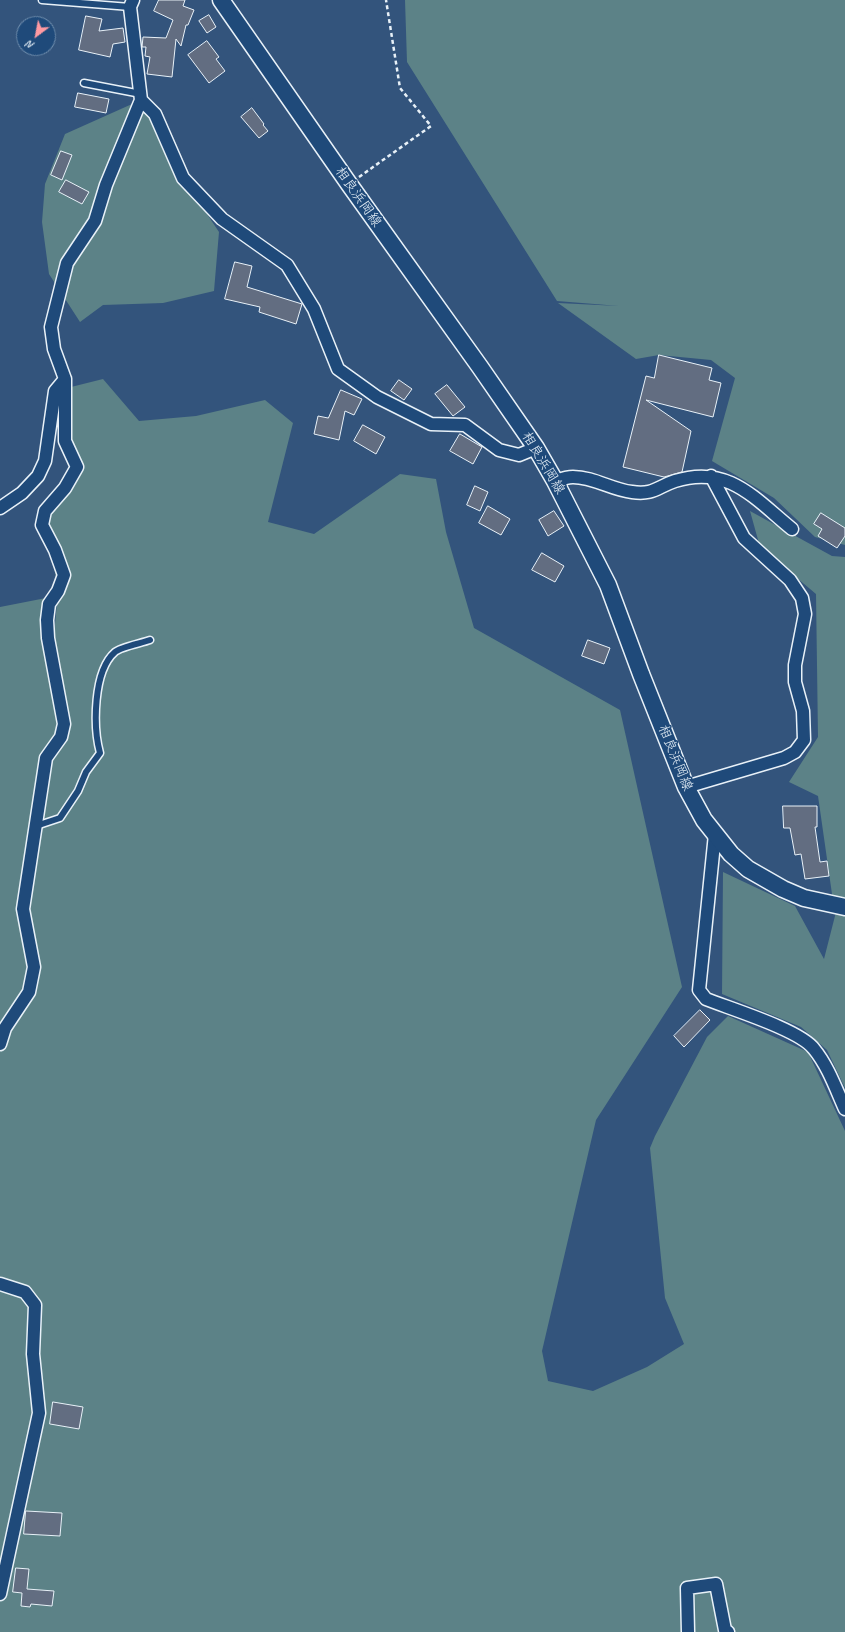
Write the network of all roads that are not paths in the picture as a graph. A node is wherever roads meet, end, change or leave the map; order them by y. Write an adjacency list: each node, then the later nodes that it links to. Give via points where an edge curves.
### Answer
1 (42, 0): 3 (lane)
2 (221, 0): 7 (main road, 相良浜岡線)
3 (132, 4): 5 (street)
4 (84, 83): 5 (lane)
5 (141, 97): 6 (street, via 106,185 95,221 67,263 51,327 54,349); 7 (street, via 155,114 183,178 222,220 287,265 314,309 338,369 377,397 431,424 465,425 499,450 519,455)
6 (65, 379): 10 (street, via 55,391 46,461 38,476 22,493); 14 (street, via 65,441 77,467 65,488 44,511 42,525 64,575 58,591 49,604 46,620 64,724 60,737 46,758)
7 (536, 448): 9 (main road, 相良浜岡線)
8 (711, 476): 9 (street, via 676,481 652,493 632,492 586,478 572,477); 11 (street, via 738,484); 13 (street, via 744,538 790,580 802,598 805,614 794,665 803,711 804,740 795,752 784,758)
9 (555, 481): 13 (main road, 相良浜岡線, via 608,585 640,674)
10 (0, 508)
11 (792, 529)
12 (150, 640): 14 (lane, via 115,651 104,667 95,716 100,753 60,818)
13 (686, 787): 15 (main road, 相良浜岡線, via 704,820)
14 (36, 826): 17 (street, via 23,909 34,967 29,992 5,1028)
15 (715, 834): 16 (main road, 相良浜岡線, via 731,854 748,869 783,889 804,898); 18 (street, via 699,990 706,999 799,1036 813,1047 821,1058)
16 (845, 907)
17 (0, 1044)
18 (845, 1109)
19 (0, 1284): 20 (street, via 25,1292 35,1305 33,1354 39,1414)
20 (0, 1594)
21 (688, 1632): 22 (street, via 686,1588 716,1584 725,1630)
22 (728, 1632)

